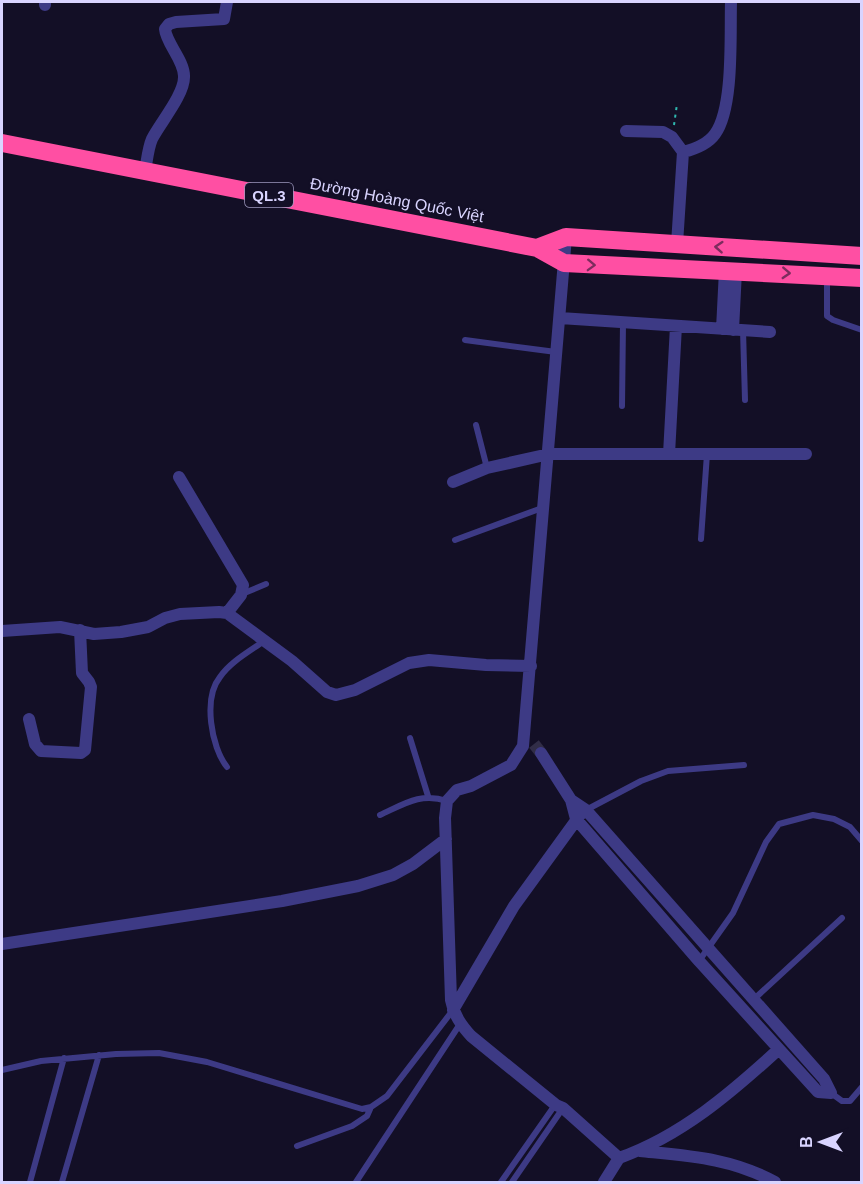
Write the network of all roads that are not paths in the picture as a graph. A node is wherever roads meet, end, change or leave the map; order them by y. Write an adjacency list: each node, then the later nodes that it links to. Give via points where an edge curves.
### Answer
1 (227, 2): 6 (street, via 224,19 176,22 165,29 184,76 177,97 151,141)
2 (731, 2): 5 (street, via 728,81 721,123 707,142)
3 (626, 131): 5 (street, via 663,132)
4 (2, 143): 6 (highway, Đường Hoàng Quốc Việt / QL.3)
5 (683, 152): 8 (street)
6 (145, 171): 9 (highway, Đường Hoàng Quốc Việt / QL.3)
7 (566, 237): 8 (highway); 9 (highway); 11 (street)
8 (677, 244): 10 (highway, one-way to 8)
9 (537, 248): 11 (highway, Đường Hoàng Quốc Việt / QL.3)
10 (861, 256)
11 (564, 264): 12 (highway, Đường Hoàng Quốc Việt / QL.3, one-way to 12); 15 (street)
12 (730, 271): 13 (highway, Đường Hoàng Quốc Việt / QL.3, one-way to 13); 18 (street)
13 (827, 275): 14 (highway, Đường Hoàng Quốc Việt / QL.3); 19 (lane, via 827,316)
14 (861, 278)
15 (560, 318): 16 (street); 22 (street)
16 (623, 323): 17 (street); 24 (lane)
17 (676, 326): 18 (street); 27 (street)
18 (733, 330): 20 (street); 23 (lane)
19 (861, 330)
20 (770, 332)
21 (465, 340): 22 (lane)
22 (557, 352): 26 (street)
23 (745, 400)
24 (622, 406)
25 (476, 425): 30 (lane)
26 (549, 454): 27 (street); 30 (street); 33 (street)
27 (669, 454): 28 (street)
28 (707, 454): 29 (street); 34 (lane)
29 (806, 454)
30 (488, 468): 32 (street)
31 (179, 477): 37 (street, via 243,585)
32 (453, 482)
33 (544, 507): 35 (lane); 42 (street)
34 (701, 539)
35 (455, 540)
36 (266, 584): 37 (lane)
37 (241, 595): 38 (street)
38 (227, 613): 39 (street, via 180,614 148,627 121,632 94,634); 41 (street)
39 (80, 630): 40 (street, via 60,627); 43 (street, via 82,673 91,687 85,750 41,751 35,744)
40 (2, 631)
41 (264, 640): 42 (street, via 327,692 336,695 355,690 409,663 429,660); 47 (lane, via 220,676 214,688 212,723 219,757)
42 (531, 666): 44 (street)
43 (29, 719)
44 (525, 733): 49 (street); 50 (street, via 524,746 511,765 457,790)
45 (410, 738): 48 (lane)
46 (744, 765): 51 (lane, via 668,771)
47 (227, 766)
48 (428, 796): 50 (lane); 52 (lane)
49 (569, 796): 51 (street); 53 (street)
50 (447, 801): 54 (street)
51 (586, 810): 53 (street); 58 (street)
52 (380, 815)
53 (576, 819): 59 (street); 62 (street, via 514,906)
54 (446, 838): 57 (street, via 393,875 358,886); 62 (street)
55 (861, 841): 58 (lane, via 849,827 834,819 813,815 779,824 765,842 733,913)
56 (842, 918): 60 (lane)
57 (2, 944)
58 (709, 948): 59 (lane); 60 (street)
59 (699, 961): 61 (street)
60 (753, 999): 61 (lane); 69 (street, via 825,1079)
61 (743, 1009): 64 (street)
62 (453, 1010): 63 (street); 71 (lane, via 387,1096)
63 (460, 1024): 70 (street); 77 (lane)
64 (779, 1048): 69 (street, via 818,1092); 73 (street, via 732,1092)
65 (99, 1055): 66 (lane); 71 (lane, via 159,1053 207,1062 362,1109); 76 (lane)
66 (64, 1059): 67 (lane); 75 (lane)
67 (2, 1070)
68 (861, 1087): 69 (lane, via 849,1101)
69 (831, 1093)
70 (559, 1106): 74 (street); 78 (lane); 79 (lane)
71 (371, 1107): 72 (lane, via 367,1116 352,1126)
72 (297, 1146)
73 (639, 1151): 74 (street); 81 (street, via 726,1161)
74 (619, 1158): 80 (street)
75 (30, 1182)
76 (62, 1182)
77 (356, 1182)
78 (501, 1182)
79 (512, 1182)
80 (604, 1182)
81 (775, 1182)

